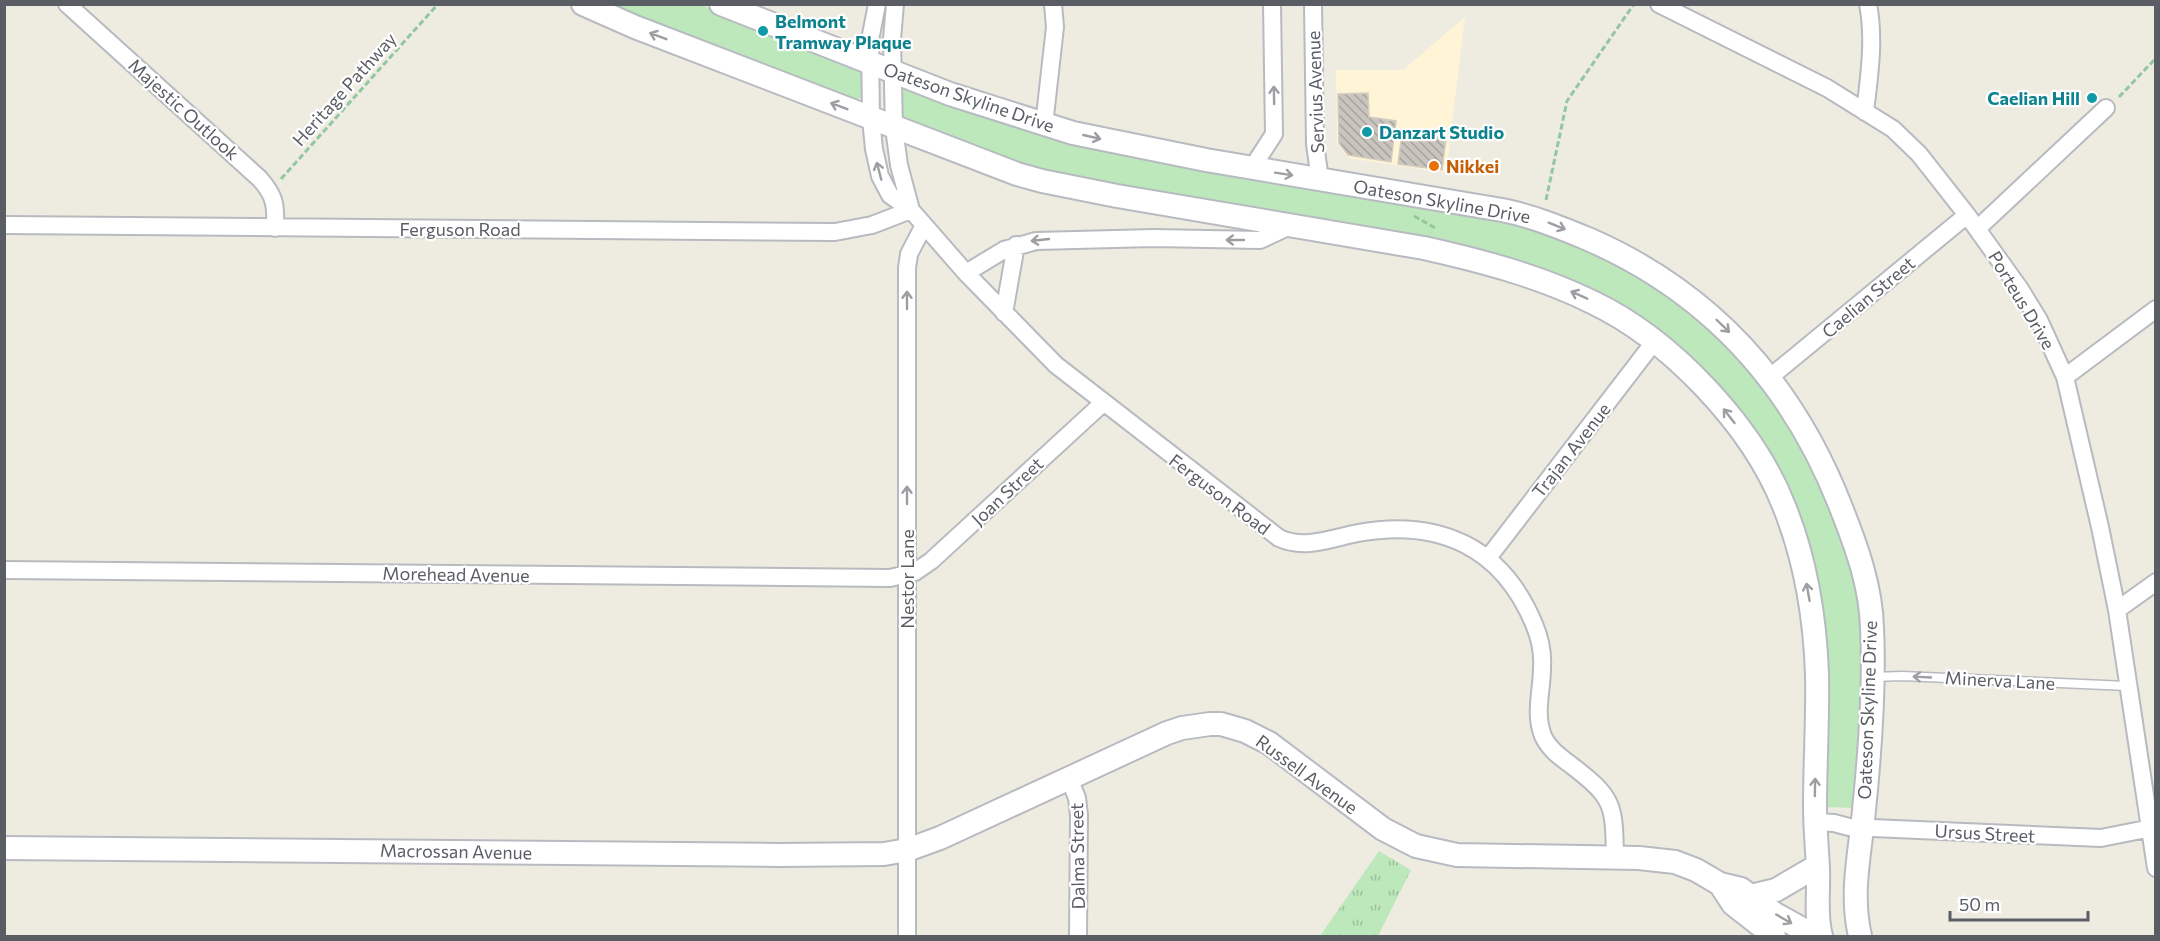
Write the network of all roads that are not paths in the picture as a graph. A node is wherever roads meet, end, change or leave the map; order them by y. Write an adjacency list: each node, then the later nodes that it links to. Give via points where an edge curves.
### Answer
1 (67, 4): 25 (street, Majestic Outlook, via 250,169 275,201)
2 (583, 4): 15 (main road, one-way to 2)
3 (721, 4): 11 (main road, Oateson Skyline Drive)
4 (877, 4): 11 (street, Ferguson Road)
5 (895, 4): 12 (street, Ferguson Road)
6 (1053, 4): 16 (street, via 1055,27)
7 (1272, 4): 18 (street, one-way to 7, via 1274,134)
8 (1313, 4): 19 (street, Servius Avenue, via 1315,144)
9 (1659, 4): 14 (street, Porteus Drive, via 1827,88)
10 (1868, 4): 14 (street, via 1871,53)
11 (870, 63): 12 (main road, Oateson Skyline Drive); 15 (street, Ferguson Road)
12 (893, 72): 16 (main road, Oateson Skyline Drive); 17 (street, Ferguson Road)
13 (2106, 108): 21 (street, Caelian Street)
14 (1865, 112): 21 (street, Porteus Drive, via 1893,129 1919,154)
15 (871, 119): 17 (main road); 20 (street, Ferguson Road, one-way to 15, via 884,187)
16 (1044, 125): 18 (main road, Oateson Skyline Drive, one-way to 18, via 1140,148)
17 (894, 128): 20 (street, Ferguson Road); 24 (main road, via 1042,182)
18 (1252, 168): 19 (main road, Oateson Skyline Drive, one-way to 19)
19 (1320, 180): 32 (main road, Oateson Skyline Drive, one-way to 32, via 1538,218 1622,255 1662,278 1710,314)
20 (911, 210): 23 (street, Ferguson Road); 25 (street, Ferguson Road, via 872,225 835,232)
21 (1972, 222): 31 (street, Porteus Drive, via 2039,320); 32 (street, Caelian Street)
22 (4, 225): 25 (street, Ferguson Road)
23 (924, 225): 27 (street, Ferguson Road); 36 (street, Nestor Lane, one-way to 23, via 907,268 909,254)
24 (1290, 226): 26 (street, one-way to 26, via 1260,240 1051,239); 30 (main road, one-way to 24, via 1594,303 1508,268 1424,248)
25 (275, 228)
26 (1016, 245): 27 (street); 29 (street)
27 (966, 273): 29 (street, Ferguson Road)
28 (2156, 309): 31 (street)
29 (1004, 313): 33 (street, Ferguson Road, via 1056,365)
30 (1654, 342): 34 (street, Trajan Avenue); 42 (main road, one-way to 30, via 1815,651 1804,575 1792,529 1776,488 1744,436 1692,373)
31 (2065, 377): 38 (street, Porteus Drive)
32 (1769, 378): 39 (main road, Oateson Skyline Drive, via 1800,420 1823,465 1861,561 1872,627)
33 (1103, 403): 34 (street, Ferguson Road, via 1287,542 1307,544 1371,531 1407,529 1443,534); 36 (street, Joan Street, via 931,561)
34 (1488, 558): 47 (street, Ferguson Road, via 1513,586 1539,638 1542,668 1538,711 1543,735 1558,755 1606,797 1614,821)
35 (4, 570): 36 (street, Morehead Avenue, via 867,578)
36 (908, 574): 46 (street, Nestor Lane)
37 (2156, 582): 38 (street)
38 (2117, 610): 40 (street, Porteus Drive)
39 (1872, 677): 40 (lane, Minerva Lane, one-way to 39); 43 (main road, Oateson Skyline Drive)
40 (2127, 686): 44 (street, Porteus Drive)
41 (1069, 778): 46 (main road, Russell Avenue, via 940,838); 47 (main road, Russell Avenue, via 1182,728 1221,724 1269,743 1374,822 1416,846 1456,855); 53 (street, Dalma Street, via 1079,815)
42 (1815, 822): 43 (street, Ursus Street); 48 (main road)
43 (1862, 827): 44 (street, Ursus Street, via 2101,838); 57 (main road, Oateson Skyline Drive, via 1855,882)
44 (2152, 828): 49 (street, Porteus Drive)
45 (4, 848): 46 (main road, Macrossan Avenue, via 779,855 884,854)
46 (907, 849): 52 (street, Nestor Lane)
47 (1615, 857): 50 (main road, Russell Avenue, via 1675,862)
48 (1818, 866): 51 (main road, via 1776,890); 56 (main road, via 1817,922)
49 (2156, 868)
50 (1720, 884): 51 (main road); 54 (main road, via 1733,904)
51 (1751, 896): 55 (main road, one-way to 55)
52 (907, 936)
53 (1078, 936)
54 (1774, 936)
55 (1811, 936)
56 (1821, 936)
57 (1860, 936)

